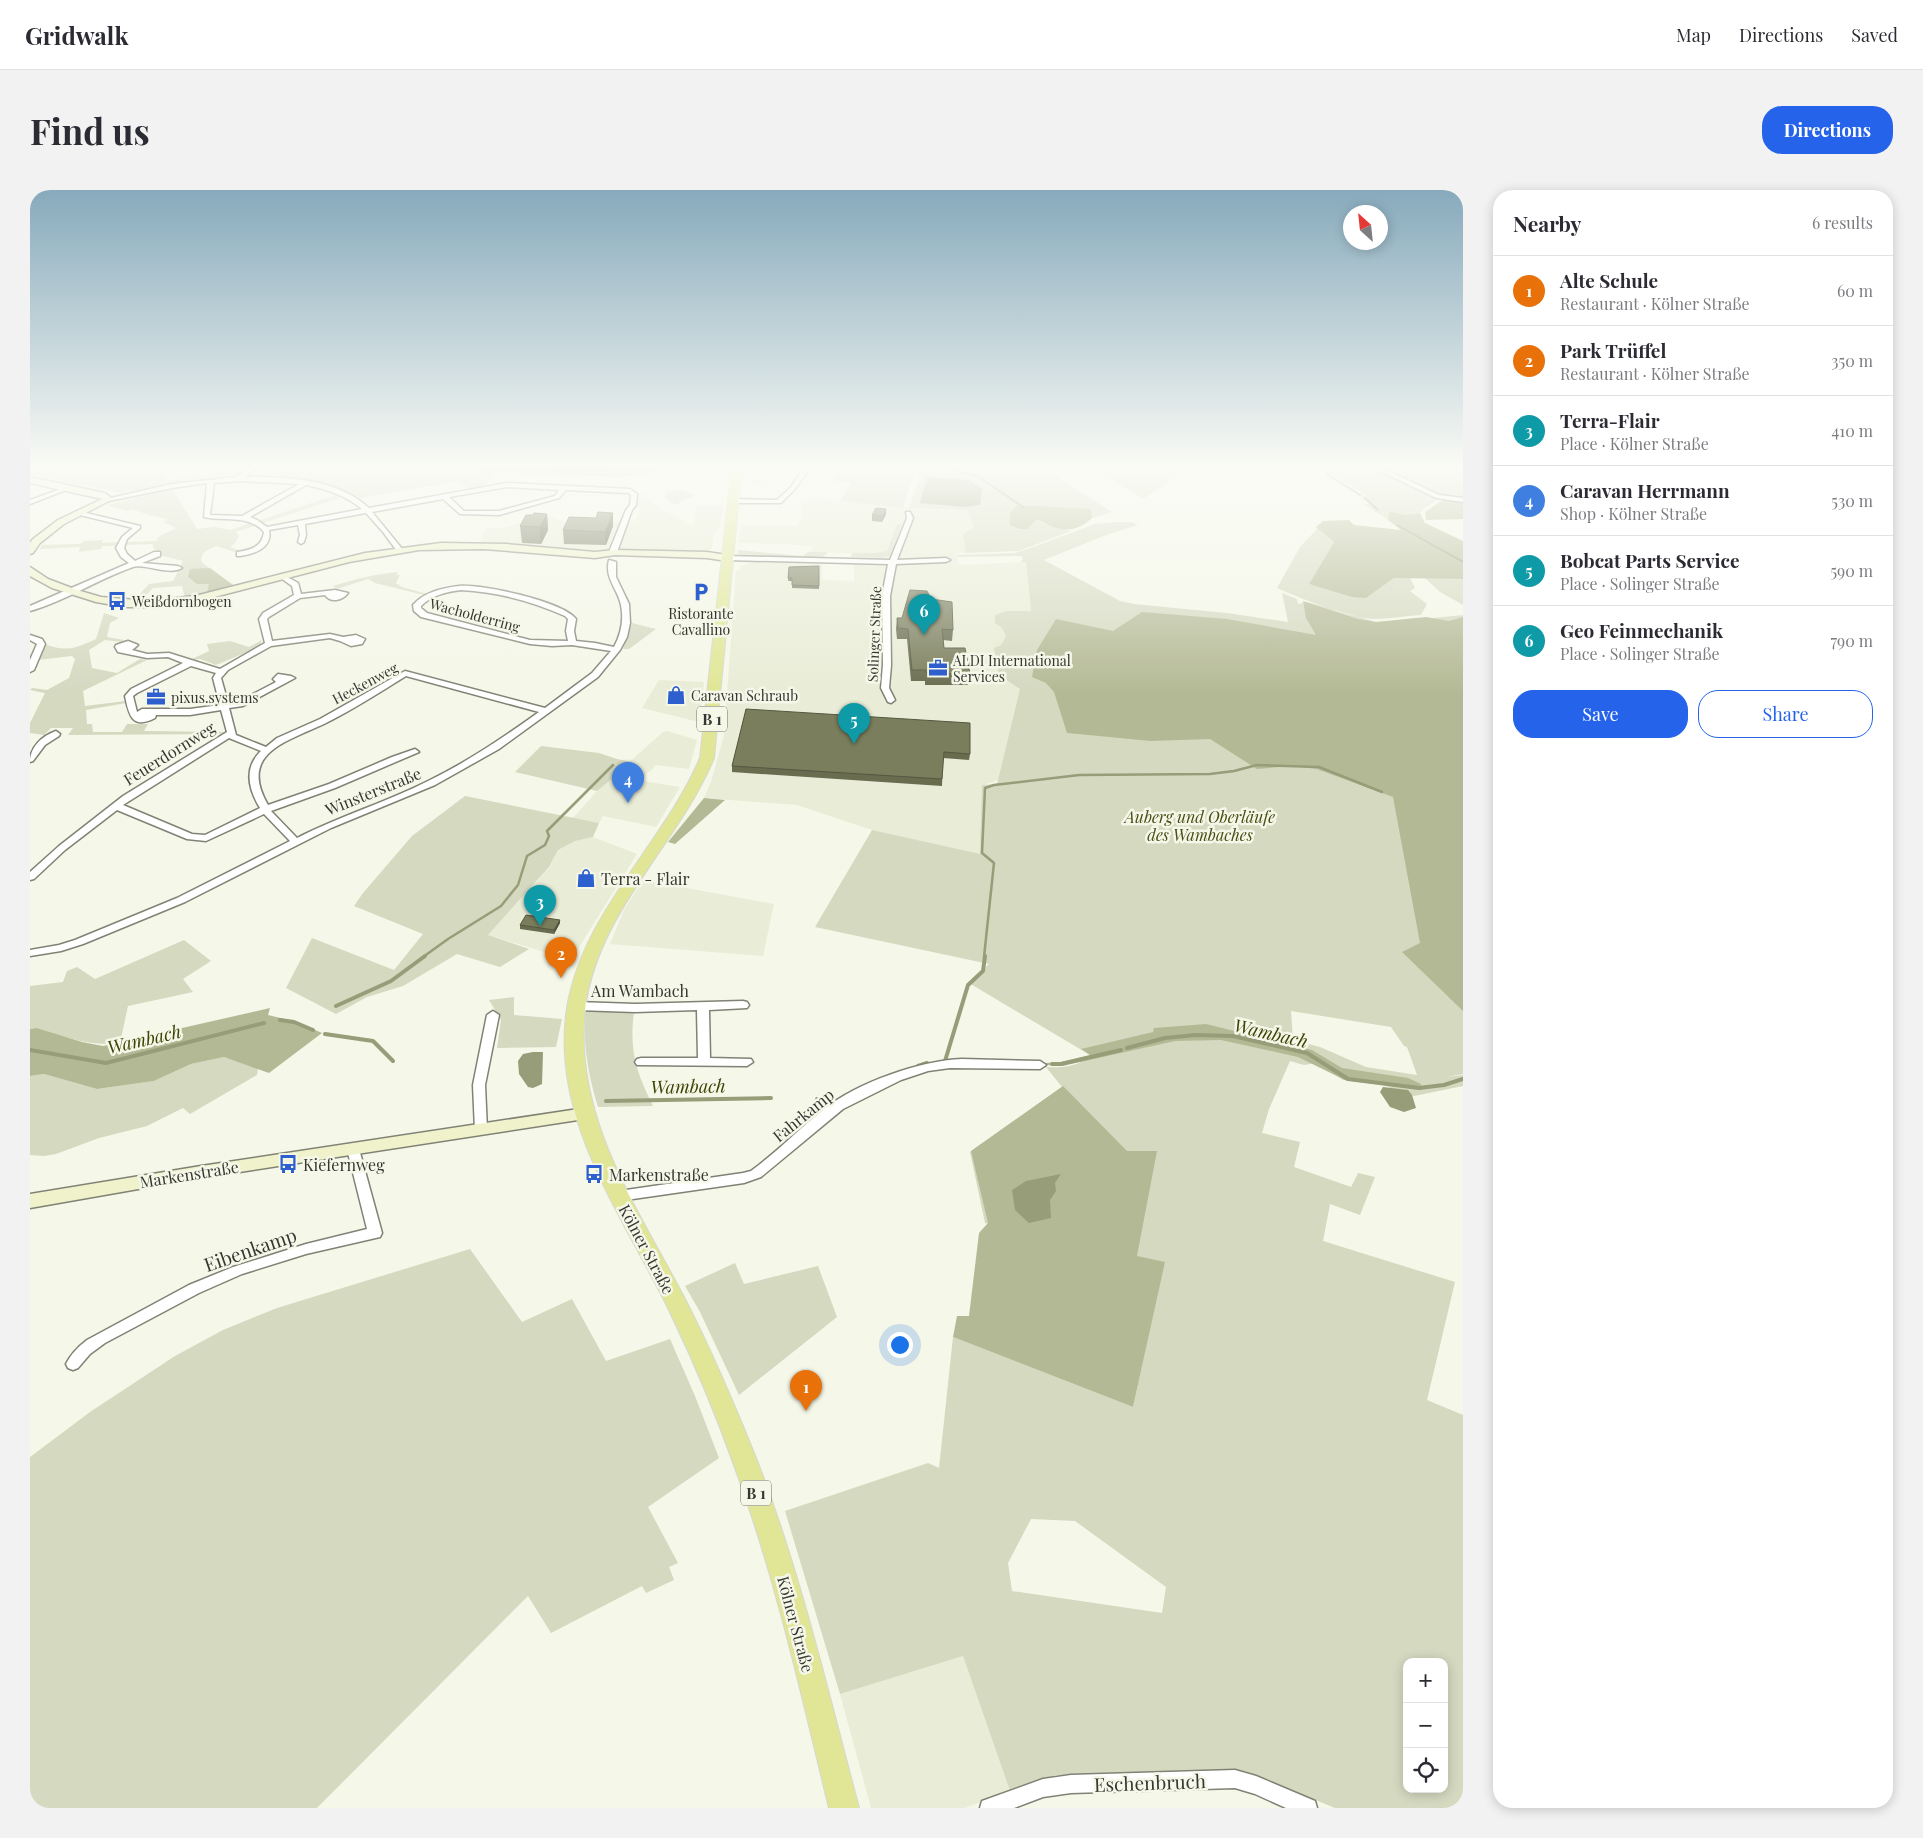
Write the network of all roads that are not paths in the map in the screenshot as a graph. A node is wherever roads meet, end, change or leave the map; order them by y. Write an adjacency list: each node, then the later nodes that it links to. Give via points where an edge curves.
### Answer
1 (123, 541): 17 (street, via 120,548 124,556)
2 (265, 541): 10 (street, via 262,546)
3 (391, 541): 7 (street)
4 (618, 541): 8 (street)
5 (729, 541): 13 (main road, Kölner Straße / B 1)
6 (902, 541): 16 (street, Solinger Straße)
7 (399, 550): 11 (street, via 520,548); 20 (street, via 340,560)
8 (613, 552): 11 (street); 12 (street)
9 (157, 554): 17 (street)
10 (240, 554)
11 (600, 556): 15 (street, via 604,561)
12 (624, 556): 13 (street); 15 (street)
13 (727, 558): 16 (street); 49 (main road, Kölner Straße / B 1, via 707,758 692,790 606,923 590,956)
14 (946, 560): 16 (street)
15 (612, 562): 30 (street, Winsterstraße, via 612,577 625,604 626,623)
16 (893, 562): 35 (street, Solinger Straße, via 885,608 885,688)
17 (136, 564): 18 (street); 21 (street)
18 (178, 568)
19 (30, 570): 21 (street, via 40,579)
20 (282, 576): 21 (street, via 212,597 155,605 106,602); 23 (street, via 294,584)
21 (71, 592): 24 (street)
22 (329, 594): 23 (street)
23 (298, 596): 28 (street, via 266,614 263,619)
24 (30, 610)
25 (30, 637): 32 (street, via 41,644)
26 (343, 639): 28 (street, via 330,636)
27 (572, 643): 27 (street, Wacholderring, via 572,618 568,614 483,589 438,591 417,605 424,615 530,642); 30 (street, Wacholderring)
28 (269, 644): 33 (street)
29 (127, 650): 31 (street, via 147,656 169,655)
30 (616, 650): 37 (street, Winsterstraße, via 595,675)
31 (190, 663): 33 (street); 36 (street, via 131,694 133,714)
32 (30, 670)
33 (220, 672): 36 (street, via 217,678)
34 (281, 682): 36 (street, via 244,702)
35 (891, 700)
36 (224, 707): 38 (street)
37 (547, 710): 40 (street, Heckenweg, via 405,674); 45 (street, Winsterstraße, via 503,743 455,772)
38 (231, 733): 40 (street, Feuerdornweg); 43 (street, Feuerdornweg)
39 (56, 734): 42 (street, via 42,743)
40 (266, 750): 44 (street, Heckenweg, via 254,766 255,792)
41 (415, 752): 44 (street)
42 (30, 759)
43 (116, 806): 44 (street, Feuerdornweg, via 198,839 213,836); 46 (street, Feuerdornweg)
44 (264, 810): 45 (street, Heckenweg)
45 (296, 842): 47 (street, Winsterstraße, via 162,907 70,945)
46 (30, 877)
47 (30, 953)
48 (743, 1004): 50 (street, Am Wambach)
49 (577, 1006): 50 (street, Am Wambach); 56 (main road, Kölner Straße / B 1, via 574,1061)
50 (703, 1006): 53 (street, Am Wambach)
51 (493, 1015): 57 (street, via 479,1085)
52 (641, 1062): 53 (street)
53 (704, 1062): 54 (street)
54 (746, 1062)
55 (1040, 1065): 59 (street, Fahrkamp, via 932,1066 848,1100 756,1174)
56 (585, 1114): 57 (street, Markenstraße); 59 (main road, Kölner Straße / B 1)
57 (481, 1130): 58 (street, Markenstraße)
58 (353, 1149): 60 (street, Markenstraße); 61 (street, Eibenkamp, via 375,1233 284,1255 193,1289 96,1341 79,1353)
59 (619, 1196): 62 (main road, Kölner Straße / B 1, via 680,1310 733,1431 765,1516 790,1597)
60 (30, 1201)
61 (73, 1364)
62 (844, 1808)
63 (989, 1808): 64 (street, Eschenbruch, via 1043,1788 1071,1784 1235,1779)
64 (1308, 1808)

